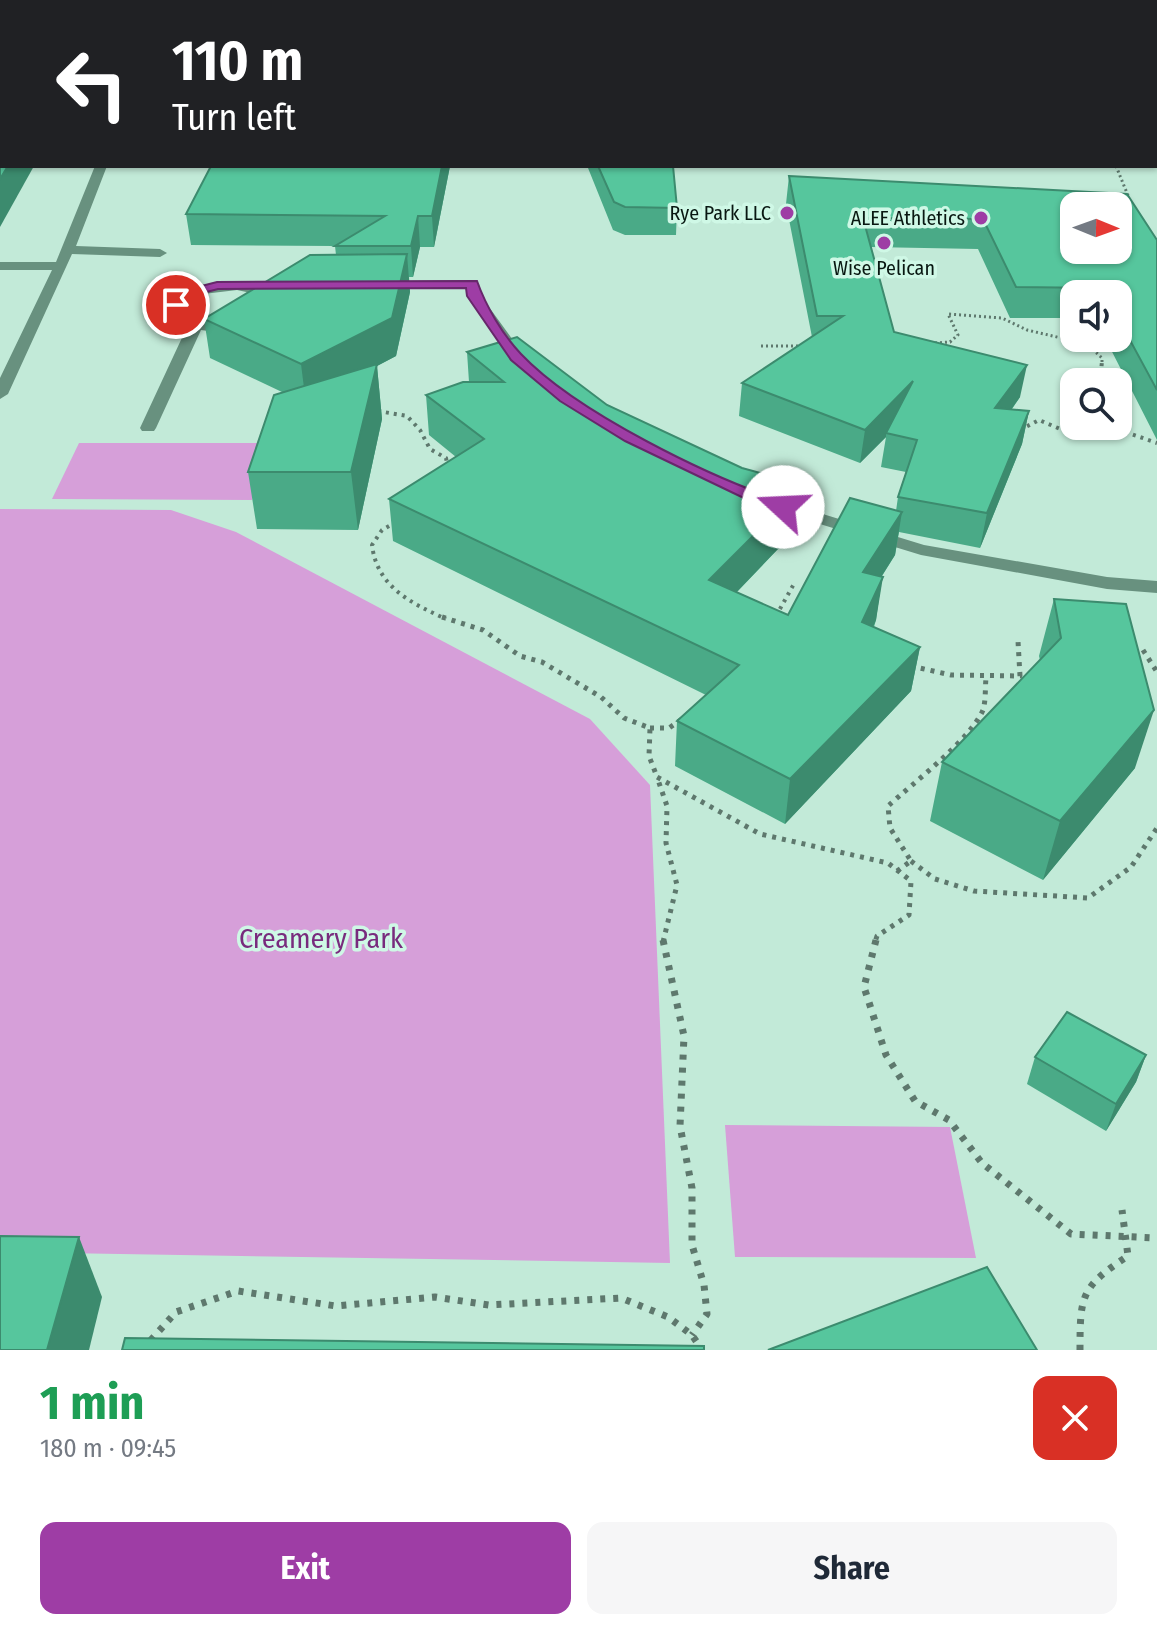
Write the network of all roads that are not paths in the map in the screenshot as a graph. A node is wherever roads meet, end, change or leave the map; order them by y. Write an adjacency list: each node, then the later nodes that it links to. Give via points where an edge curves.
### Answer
1 (100, 168): 2 (street)
2 (67, 250): 3 (street); 5 (street)
3 (160, 253)
4 (0, 266): 5 (street)
5 (61, 266): 11 (street)
6 (366, 285): 10 (street, via 472,284 474,296 516,357)
7 (245, 286): 8 (street); 9 (street, via 203,288 182,298 175,311); 9 (street, via 266,301 257,315 232,324)
8 (305, 286)
9 (196, 324): 12 (street)
10 (536, 373)
11 (0, 394)
12 (148, 428)
13 (755, 498): 14 (street, via 921,550)
14 (1157, 587)

